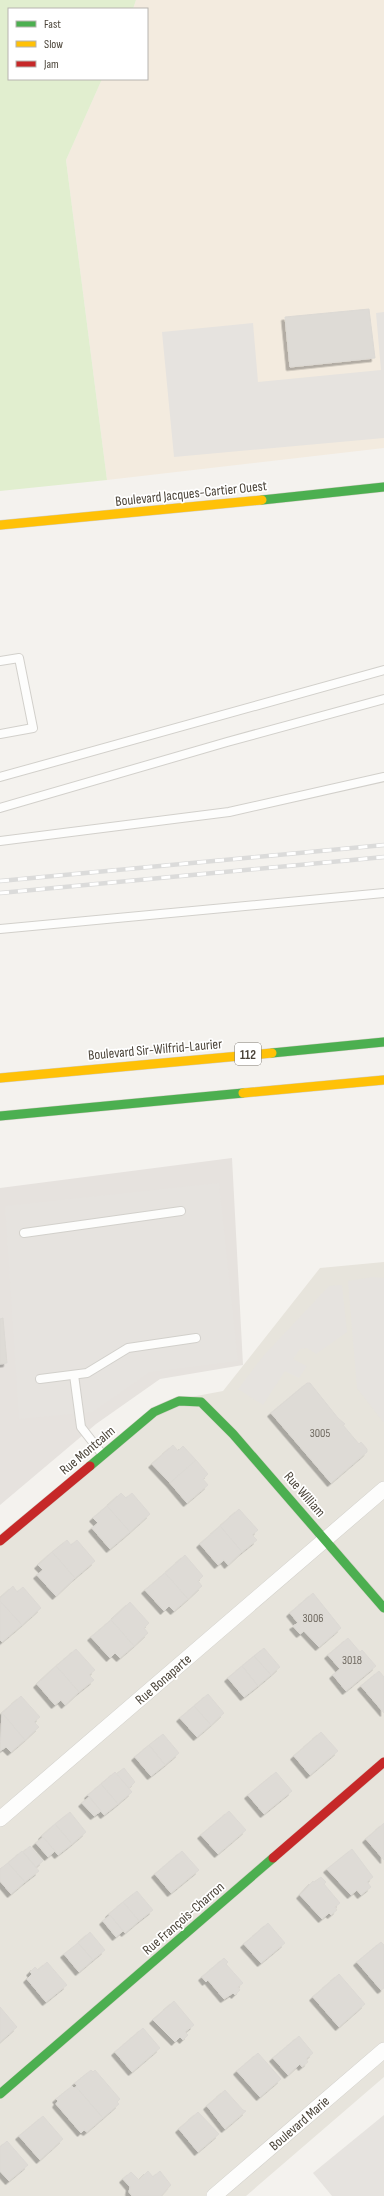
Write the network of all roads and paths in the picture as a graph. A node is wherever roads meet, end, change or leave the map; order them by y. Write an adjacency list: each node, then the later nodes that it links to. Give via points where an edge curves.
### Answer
1 (384, 486): 2 (main road, Boulevard Jacques-Cartier Ouest)
2 (0, 525)
3 (0, 661): 6 (lane, via 19,658 33,728)
4 (384, 670): 7 (lane)
5 (384, 699): 9 (lane)
6 (0, 734)
7 (0, 777)
8 (384, 778): 10 (lane, via 229,812)
9 (0, 808)
10 (0, 841)
11 (384, 893): 12 (lane)
12 (0, 929)
13 (384, 1042): 14 (main road, Boulevard Sir-Wilfrid-Laurier / 112)
14 (0, 1078)
15 (384, 1080): 16 (main road)
16 (0, 1116)
17 (181, 1211): 18 (lane)
18 (24, 1233)
19 (196, 1338): 20 (lane, via 128,1348 87,1373)
20 (74, 1375): 21 (lane); 23 (lane, via 81,1427)
21 (40, 1379)
22 (201, 1402): 23 (main road, Rue Montcalm, via 179,1401 154,1412); 25 (main road, Rue William, via 233,1434)
23 (102, 1455): 26 (main road, Rue Montcalm)
24 (384, 1489): 25 (street, Rue Bonaparte)
25 (325, 1539): 27 (main road, Rue William); 29 (street, Rue Bonaparte)
26 (0, 1541)
27 (382, 1601)
28 (384, 1762): 31 (main road, Rue François-Charron)
29 (0, 1819)
30 (384, 2050): 32 (street, Boulevard Marie)
31 (0, 2094)
32 (214, 2196)

